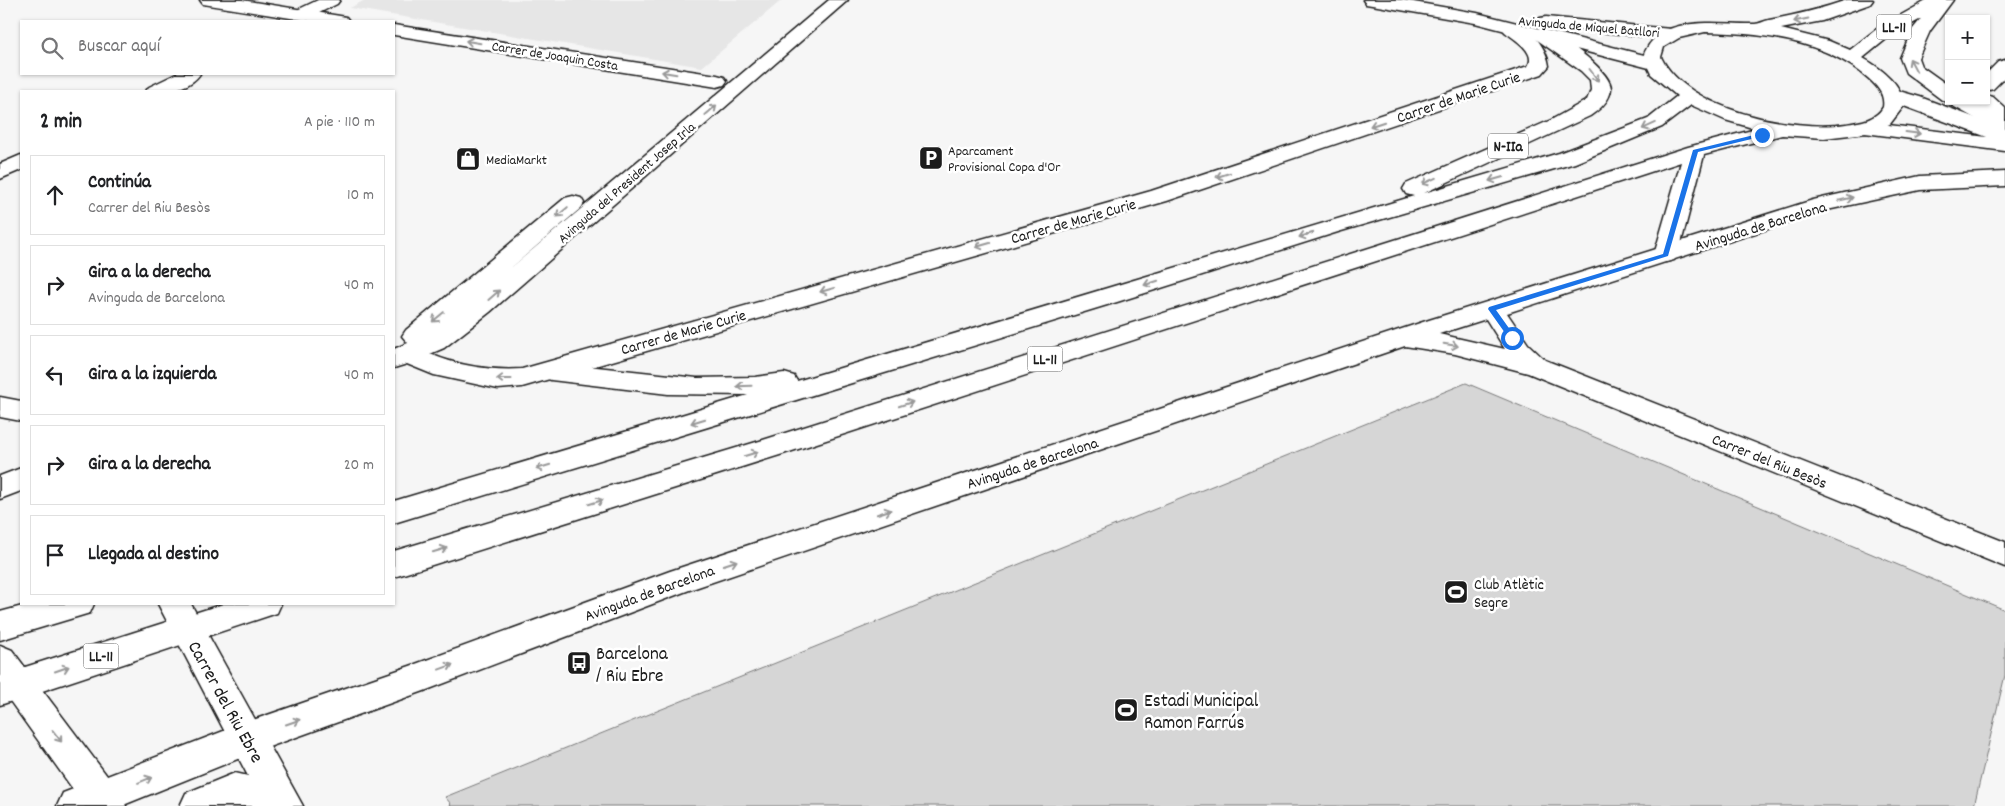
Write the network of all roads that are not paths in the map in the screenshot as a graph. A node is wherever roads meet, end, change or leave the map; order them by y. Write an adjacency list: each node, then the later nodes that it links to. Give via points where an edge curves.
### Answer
1 (209, 0): 10 (main road)
2 (331, 0): 10 (main road)
3 (813, 0): 22 (main road, Avinguda del President Josep Irla)
4 (839, 0): 43 (main road, Avinguda del President Josep Irla, one-way to 4)
5 (1372, 0): 9 (main road, Avinguda de Miquel Batllori)
6 (1864, 0): 14 (main road, LL-11, one-way to 14, via 1816,16)
7 (1940, 0): 18 (main road, LL-11, via 1884,32)
8 (1944, 0): 25 (main road, one-way to 8, via 1913,69 1909,58 1921,30)
9 (1395, 2): 11 (main road, Avinguda de Miquel Batllori)
10 (296, 18): 12 (main road)
11 (1478, 18): 13 (main road, Avinguda de Miquel Batllori); 16 (main road, Avinguda de Miquel Batllori)
12 (325, 20)
13 (1511, 28): 17 (main road, Avinguda de Miquel Batllori); 49 (main road, Carrer de Marie Curie, one-way to 49, via 1534,45 1540,61 1535,70 1159,196 636,344)
14 (1750, 28): 16 (main road, LL-11, via 1704,27); 18 (main road, LL-11, via 1802,39)
15 (395, 30): 22 (main road, Carrer de Joaquin Costa, one-way to 15)
16 (1671, 34): 19 (main road, via 1658,42 1652,52)
17 (1542, 35): 19 (main road, Avinguda de Miquel Batllori); 40 (main road, N-IIa, one-way to 40, via 1588,67 1599,79 1601,90 1595,103 1558,124)
18 (1851, 58): 26 (main road, LL-11, via 1878,76)
19 (1652, 63): 27 (main road, LL-11, via 1664,80)
20 (2005, 66): 23 (main road)
21 (188, 75): 24 (main road)
22 (717, 81): 46 (main road, Avinguda del President Josep Irla, one-way to 46, via 415,336)
23 (1990, 81)
24 (158, 90)
25 (1945, 94)
26 (1892, 95): 33 (main road, LL-11, via 1894,106 1889,114); 34 (main road)
27 (1688, 97): 32 (main road, LL-11, via 1733,116); 40 (main road, LL-11, one-way to 40, via 1655,123 1571,157)
28 (1965, 105): 31 (main road)
29 (1990, 105): 30 (main road)
30 (2005, 119)
31 (2005, 127)
32 (1785, 128): 33 (main road, LL-11, via 1828,132); 36 (main road, LL-11)
33 (1864, 128): 35 (main road, one-way to 35)
34 (2005, 136)
35 (2005, 145)
36 (1695, 151): 41 (main road); 56 (main road, LL-11, one-way to 36, via 773,447)
37 (20, 163): 38 (main road)
38 (0, 173)
39 (2005, 179): 41 (main road, Avinguda de Barcelona, one-way to 39, via 1821,206 1890,188 1952,180)
40 (1330, 227): 45 (main road, LL-11, one-way to 45)
41 (1666, 255): 42 (main road, Avinguda de Barcelona)
42 (1492, 309): 44 (main road, Avinguda de Barcelona); 47 (main road, Carrer del Riu Besòs, via 1519,350)
43 (443, 337): 46 (main road, Avinguda del President Josep Irla); 48 (main road, via 456,353)
44 (1403, 338): 47 (main road, Carrer del Riu Besòs, one-way to 47, via 1455,345); 62 (main road, Avinguda de Barcelona, one-way to 44, via 681,580)
45 (912, 356): 49 (main road, one-way to 49, via 764,385 720,387); 54 (main road, LL-11, one-way to 54)
46 (400, 357): 48 (main road)
47 (1536, 366): 55 (main road, Carrer del Riu Besòs)
48 (453, 369): 49 (main road, one-way to 48, via 498,380)
49 (552, 371)
50 (0, 407): 51 (main road)
51 (20, 411)
52 (20, 479): 53 (main road)
53 (0, 488)
54 (395, 512)
55 (2005, 555)
56 (395, 564)
57 (74, 605): 60 (main road)
58 (258, 605): 59 (main road, LL-11)
59 (180, 616): 61 (main road, LL-11, one-way to 59); 62 (main road, Carrer del Riu Ebre)
60 (0, 626)
61 (5, 678): 64 (main road, one-way to 64, via 59,738)
62 (247, 738): 63 (main road, Carrer del Riu Ebre); 64 (main road, Avinguda de Barcelona, one-way to 62)
63 (282, 802): 65 (main road, Carrer del Riu Ebre, via 235,792)
64 (94, 803)
65 (199, 806)

